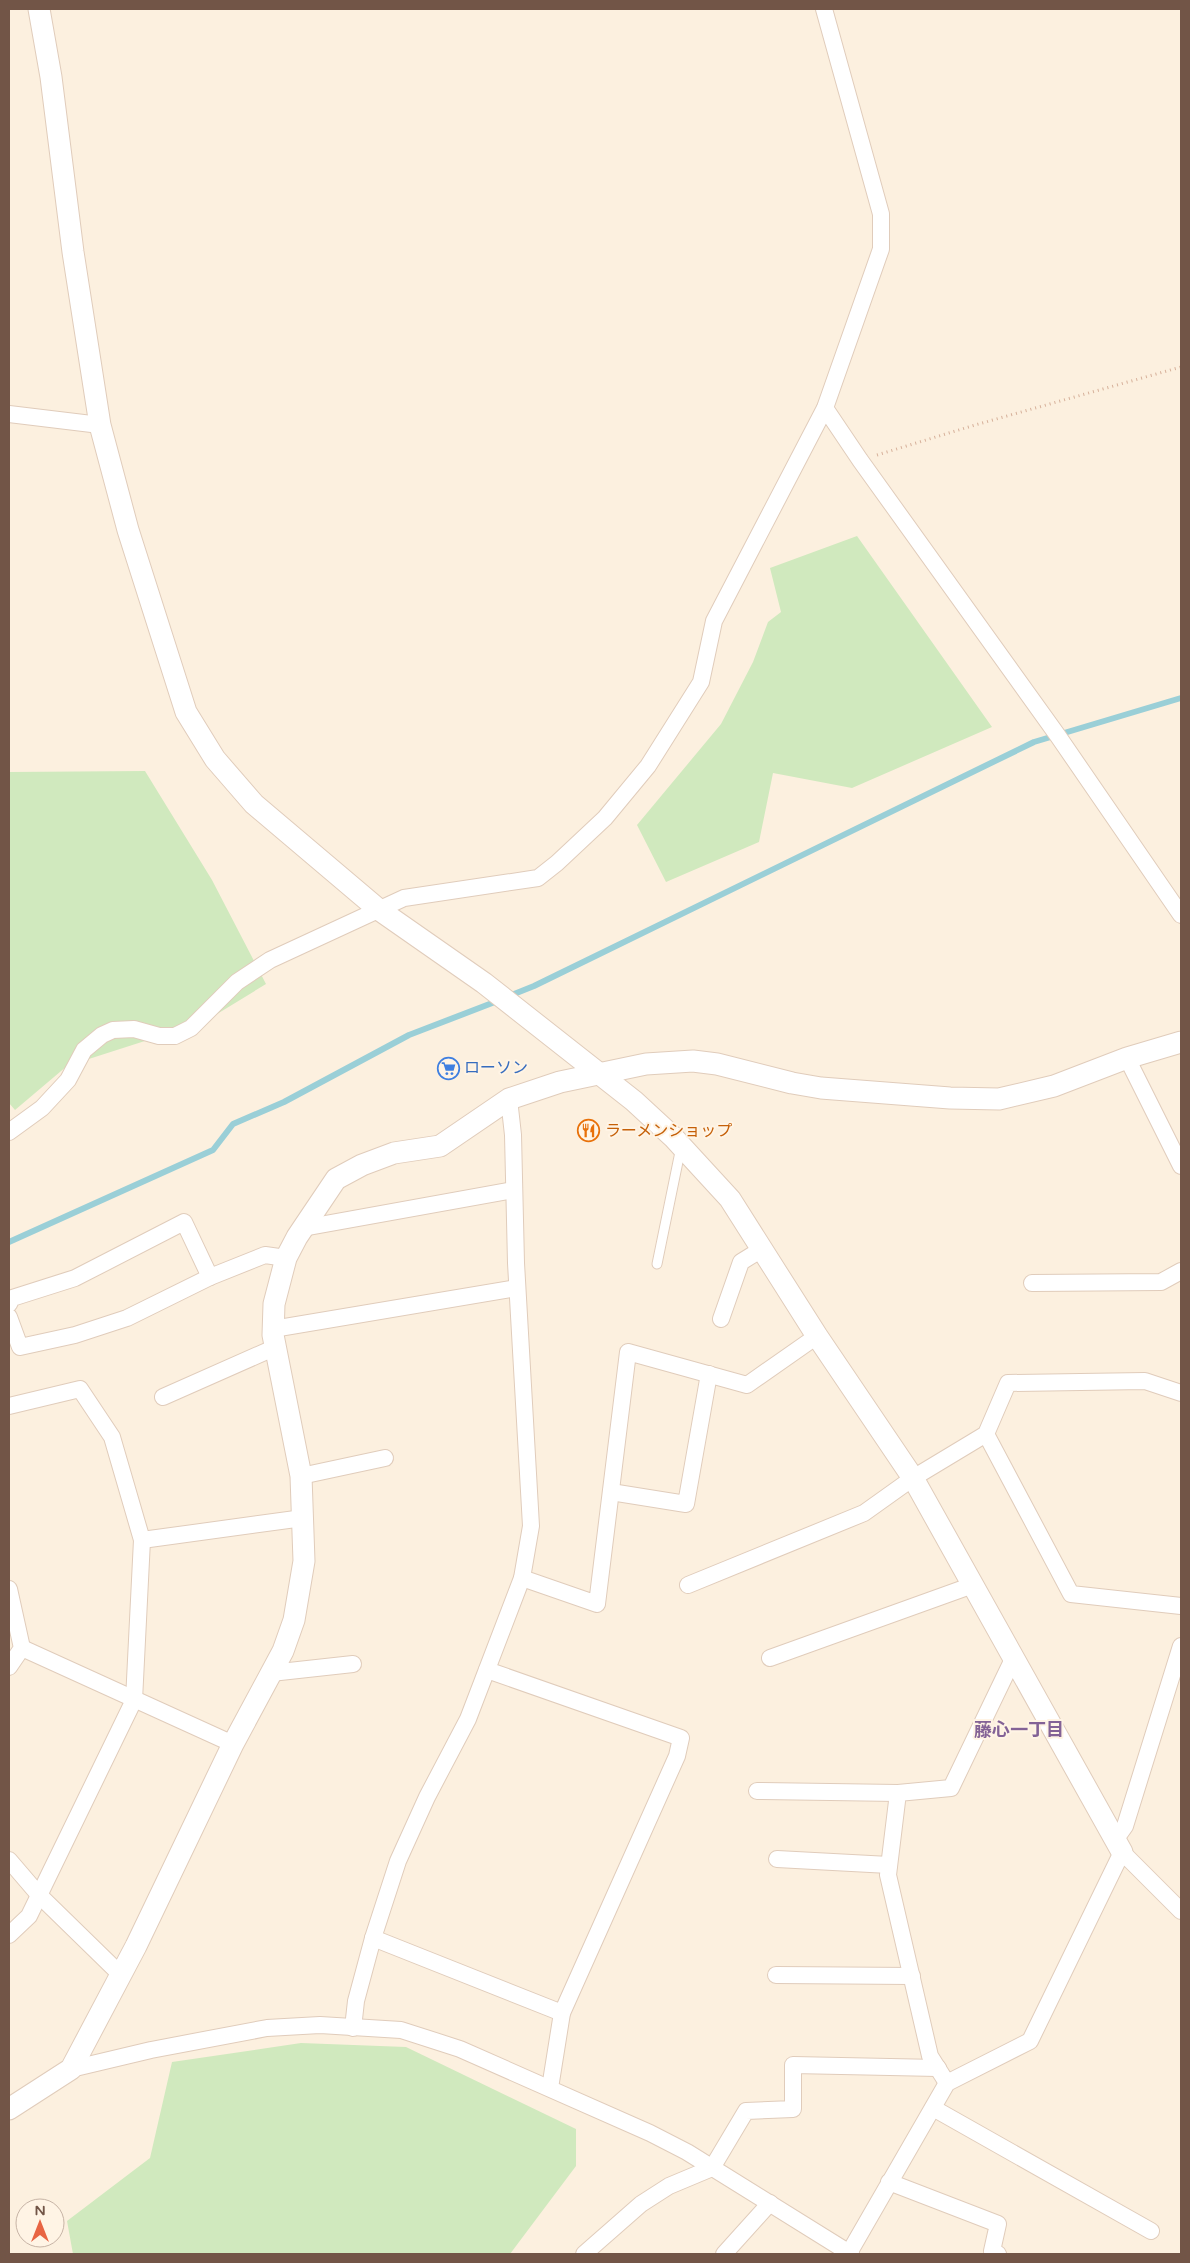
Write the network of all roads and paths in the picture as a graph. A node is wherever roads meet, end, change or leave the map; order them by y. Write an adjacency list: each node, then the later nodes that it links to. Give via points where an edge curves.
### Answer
1 (39, 9): 6 (street)
2 (824, 9): 4 (street, via 881,214 881,249)
3 (1181, 367): 7 (path)
4 (825, 408): 7 (street); 8 (street, via 714,621 701,682 648,766 605,818 538,878 404,898)
5 (9, 414): 6 (street)
6 (100, 425): 8 (street, via 128,530 186,712 215,759 254,804)
7 (860, 460): 9 (street, via 1058,736)
8 (378, 909): 12 (street, via 484,983); 14 (street, via 270,960 237,982 190,1028 174,1036 159,1036 134,1029 113,1030 102,1035 84,1050 68,1080 42,1108)
9 (1181, 915)
10 (1181, 1042): 11 (street)
11 (1127, 1058): 12 (street, via 1054,1086 999,1099 821,1088 717,1064 693,1062 646,1064); 16 (street)
12 (597, 1074): 13 (street); 15 (street, via 634,1101)
13 (509, 1099): 17 (street); 18 (street, via 440,1146 394,1153 336,1179)
14 (9, 1132)
15 (682, 1147): 19 (street, via 730,1199); 21 (lane)
16 (1181, 1166)
17 (514, 1190): 18 (street); 25 (street)
18 (303, 1228): 20 (street)
19 (762, 1249): 27 (street, via 741,1262); 29 (street)
20 (286, 1258): 23 (street, via 265,1255); 30 (street, via 274,1304)
21 (657, 1264)
22 (1181, 1271): 24 (street, via 1161,1282)
23 (210, 1278): 26 (street, via 184,1222 75,1278 12,1298); 28 (street, via 128,1318 75,1335 20,1347)
24 (1032, 1283)
25 (517, 1288): 30 (street); 42 (street, via 531,1526)
26 (9, 1304)
27 (721, 1319)
28 (9, 1320)
29 (817, 1336): 31 (street, via 747,1385); 38 (street)
30 (275, 1338): 33 (street); 37 (street)
31 (709, 1374): 39 (street, via 686,1504); 39 (street, via 628,1352)
32 (1181, 1393): 35 (street, via 1145,1381 1008,1383)
33 (162, 1397)
34 (9, 1406): 41 (street, via 80,1389 112,1437)
35 (986, 1434): 38 (street); 46 (street, via 1071,1594)
36 (385, 1458): 37 (street)
37 (301, 1476): 40 (street)
38 (913, 1478): 43 (street); 44 (street, via 864,1514)
39 (610, 1492): 42 (street, via 597,1604)
40 (302, 1518): 41 (street); 54 (street, via 304,1561 300,1594 286,1644)
41 (142, 1540): 55 (street)
42 (522, 1578): 53 (street)
43 (973, 1584): 49 (street); 50 (street)
44 (688, 1585)
45 (9, 1589): 48 (street)
46 (1181, 1606)
47 (1181, 1646): 59 (street)
48 (22, 1648): 52 (street); 55 (street)
49 (1014, 1657): 58 (street, via 951,1788); 59 (street)
50 (770, 1658)
51 (353, 1664): 54 (street)
52 (9, 1667)
53 (487, 1670): 66 (street, via 468,1719 427,1796 398,1861); 70 (street, via 681,1738 677,1756)
54 (271, 1673): 56 (street)
55 (134, 1700): 56 (street); 63 (street)
56 (233, 1744): 67 (street)
57 (757, 1791): 58 (street)
58 (898, 1794): 62 (street)
59 (1118, 1846): 64 (street); 74 (street, via 1030,2041)
60 (777, 1859): 62 (street)
61 (9, 1860): 63 (street)
62 (889, 1865): 69 (street, via 888,1875)
63 (39, 1895): 65 (street, via 29,1916); 67 (street)
64 (1181, 1912)
65 (9, 1935)
66 (373, 1938): 70 (street); 71 (street, via 356,2002)
67 (121, 1975): 73 (street)
68 (776, 1975): 69 (street)
69 (912, 1976): 72 (street, via 930,2056)
70 (562, 2013): 75 (street)
71 (353, 2028): 73 (street, via 267,2028); 75 (street, via 401,2030 436,2040)
72 (938, 2068): 74 (street); 78 (street, via 793,2065 793,2109 746,2111)
73 (71, 2069): 77 (street)
74 (947, 2082): 76 (street)
75 (550, 2088): 78 (street, via 650,2133)
76 (933, 2108): 79 (street); 81 (street)
77 (9, 2109)
78 (712, 2168): 80 (street); 82 (street, via 669,2186 641,2204)
79 (889, 2182): 84 (street); 85 (street, via 998,2224 992,2251)
80 (770, 2203): 83 (street); 84 (street)
81 (1151, 2231)
82 (584, 2254)
83 (724, 2254)
84 (850, 2254)
85 (998, 2254)

